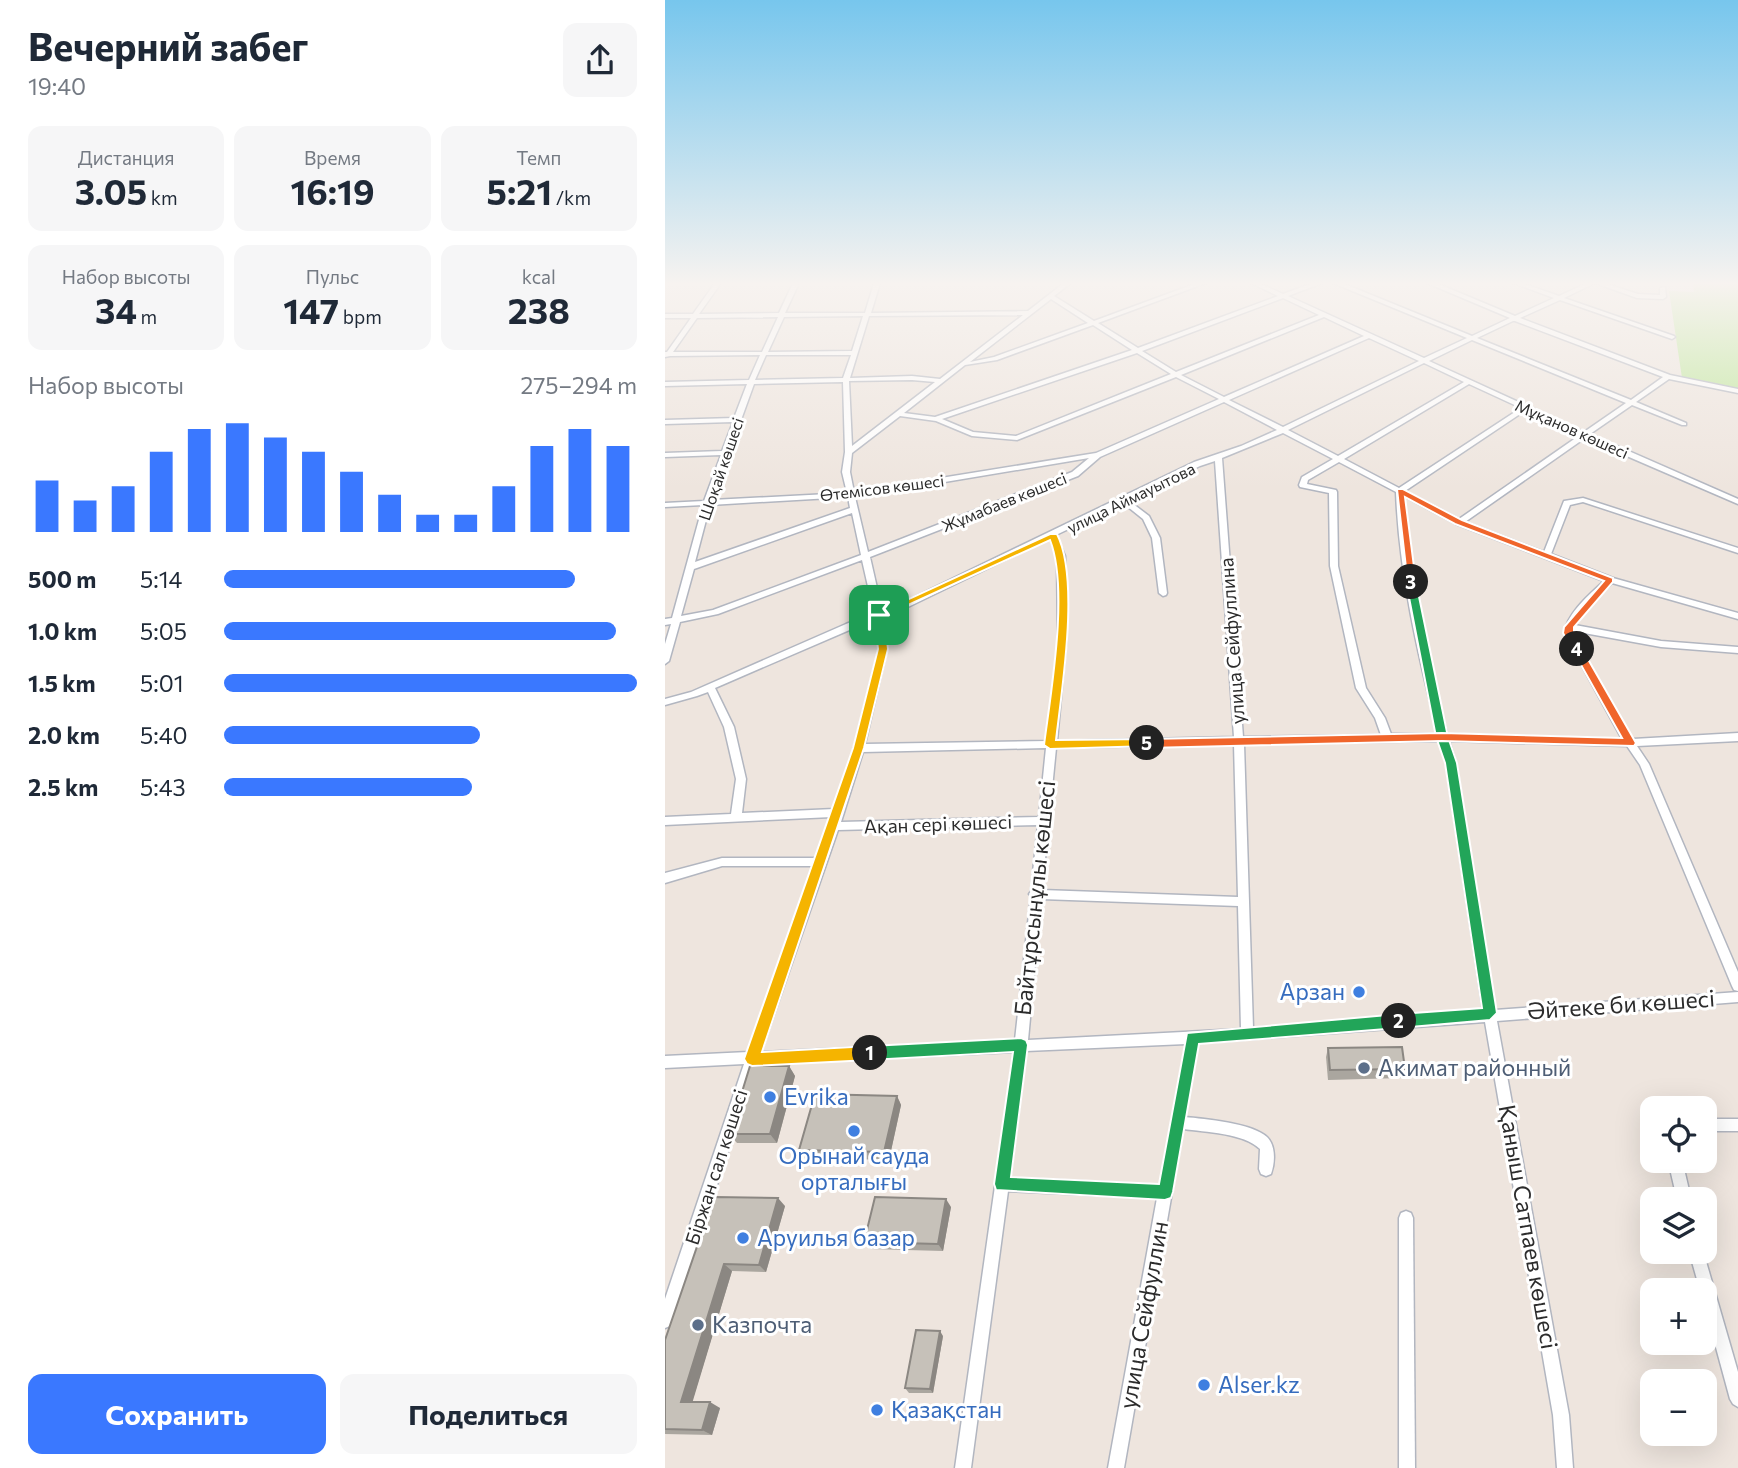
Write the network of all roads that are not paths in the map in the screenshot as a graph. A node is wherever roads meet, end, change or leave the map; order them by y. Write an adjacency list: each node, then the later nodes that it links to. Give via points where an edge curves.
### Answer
1 (979, 352): 15 (street)
2 (1017, 352): 15 (street)
3 (1135, 352): 28 (street)
4 (1137, 352): 16 (street)
5 (1235, 352): 16 (street)
6 (1334, 352): 24 (street, Жұмабаев көшесі)
7 (1402, 352): 14 (street, Мұқанов көшесі)
8 (1443, 352): 14 (street, улица Аймауытова)
9 (1501, 352): 25 (street)
10 (1600, 352): 17 (street)
11 (764, 353): 12 (street); 13 (street); 20 (street, Шоқай көшесі)
12 (854, 353): 18 (street, Біржан сал көшесі)
13 (666, 356)
14 (1423, 361): 21 (street, Мұқанов көшесі); 32 (street, улица Аймауытова)
15 (963, 364): 19 (street)
16 (1177, 375): 24 (street); 28 (street, via 1017,438 972,433)
17 (1668, 377): 23 (street); 25 (street)
18 (846, 380): 19 (street); 20 (street); 34 (street, Біржан сал көшесі)
19 (941, 381): 27 (street)
20 (751, 382): 22 (street); 29 (street, Шоқай көшесі)
21 (1468, 382): 26 (street, Мұқанов көшесі); 39 (street)
22 (665, 384)
23 (1738, 391)
24 (1224, 400): 32 (street); 36 (street, Жұмабаев көшесі)
25 (1629, 403): 31 (street); 33 (street)
26 (1525, 408): 33 (street, Мұқанов көшесі); 40 (street)
27 (898, 414): 28 (street); 34 (street)
28 (937, 419)
29 (737, 420): 30 (street); 35 (street, Шоқай көшесі)
30 (665, 422)
31 (1684, 424)
32 (1282, 430): 38 (street, улица Аймауытова); 39 (street)
33 (1583, 434): 43 (street, Мұқанов көшесі); 47 (street)
34 (849, 452): 41 (street, Біржан сал көшесі, via 846,472)
35 (725, 453): 37 (street); 44 (street, Шоқай көшесі)
36 (1097, 455): 41 (street, Өтемісов көшесі); 50 (street, Жұмабаев көшесі, via 1075,474)
37 (665, 456)
38 (1218, 458): 42 (street, улица Аймауытова); 67 (street, улица Сейфуллина)
39 (1337, 460): 40 (street); 66 (street, via 1304,479 1303,485 1333,492 1334,566 1361,688)
40 (1400, 491): 47 (street); 64 (street, Қаныш Сатпаев көшесі, via 1417,619)
41 (851, 495): 44 (street, Өтемісов көшесі); 46 (street, Біржан сал көшесі)
42 (1125, 501): 48 (street, улица Аймауытова); 54 (street, via 1146,517 1156,538)
43 (1738, 502)
44 (707, 503): 45 (street, Өтемісов көшесі); 52 (street, Шоқай көшесі)
45 (665, 505)
46 (855, 509): 50 (street, Біржан сал көшесі); 52 (street)
47 (1458, 522): 51 (street)
48 (1053, 536): 55 (street, улица Аймауытова); 69 (street, Байтұрсынұлы көшесі, via 1061,556 1062,642)
49 (1738, 551): 51 (street, via 1583,500 1567,503)
50 (866, 556): 55 (street, Біржан сал көшесі); 57 (street, Жұмабаев көшесі)
51 (1546, 556): 53 (street)
52 (690, 568): 57 (street, Шоқай көшесі)
53 (1610, 580): 56 (street); 59 (street)
54 (1163, 593)
55 (879, 615): 62 (street, улица Аймауытова); 70 (street, Біржан сал көшесі, via 883,649)
56 (1738, 617)
57 (676, 621): 58 (street, Жұмабаев көшесі); 61 (street, Шоқай көшесі)
58 (665, 622)
59 (1569, 627): 60 (street, via 1661,645); 68 (street, via 1568,633)
60 (1738, 650)
61 (665, 661)
62 (710, 687): 63 (street, улица Аймауытова); 72 (street, via 729,727 741,779)
63 (665, 702)
64 (1442, 737): 66 (street); 68 (street); 82 (street, Қаныш Сатпаев көшесі, via 1451,763)
65 (1738, 737): 68 (street)
66 (1387, 738): 67 (street)
67 (1239, 742): 69 (street); 79 (street, улица Сейфуллина)
68 (1630, 743): 80 (street, via 1644,764)
69 (1050, 745): 70 (street); 74 (street, Байтұрсынұлы көшесі)
70 (859, 748): 71 (street, Біржан сал көшесі)
71 (838, 813): 72 (street, Ақан сері көшесі); 75 (street, Біржан сал көшесі)
72 (736, 817): 73 (street, Ақан сері көшесі)
73 (665, 821)
74 (1042, 821): 75 (street, Ақан сері көшесі); 78 (street, Байтұрсынұлы көшесі)
75 (834, 826): 76 (street, Біржан сал көшесі)
76 (821, 862): 77 (street, via 722,862); 86 (street, Біржан сал көшесі)
77 (665, 878)
78 (1035, 894): 79 (street); 85 (street, Байтұрсынұлы көшесі)
79 (1244, 902): 83 (street, улица Сейфуллина)
80 (1738, 986)
81 (1738, 997): 82 (street, Әйтеке би көшесі)
82 (1490, 1013): 83 (street, Әйтеке би көшесі); 101 (street, Қаныш Сатпаев көшесі, via 1561,1415)
83 (1247, 1033): 84 (street, Әйтеке би көшесі)
84 (1192, 1038): 85 (street, Әйтеке би көшесі); 88 (street, улица Сейфуллин)
85 (1021, 1045): 86 (street, Әйтеке би көшесі); 92 (street, Байтұрсынұлы көшесі)
86 (752, 1059): 87 (street, Әйтеке би көшесі); 96 (street, Біржан сал көшесі)
87 (665, 1062)
88 (1178, 1122): 91 (street, via 1251,1135 1263,1143 1268,1155); 93 (street, улица Сейфуллин)
89 (1717, 1125): 90 (street)
90 (1738, 1125)
91 (1266, 1169)
92 (1002, 1184): 93 (street); 98 (street, Байтұрсынұлы көшесі)
93 (1165, 1192): 99 (street, улица Сейфуллин)
94 (1406, 1218): 100 (street)
95 (1700, 1264): 97 (street)
96 (665, 1321)
97 (1738, 1399)
98 (963, 1468)
99 (1117, 1468)
100 (1407, 1468)
101 (1565, 1468)

